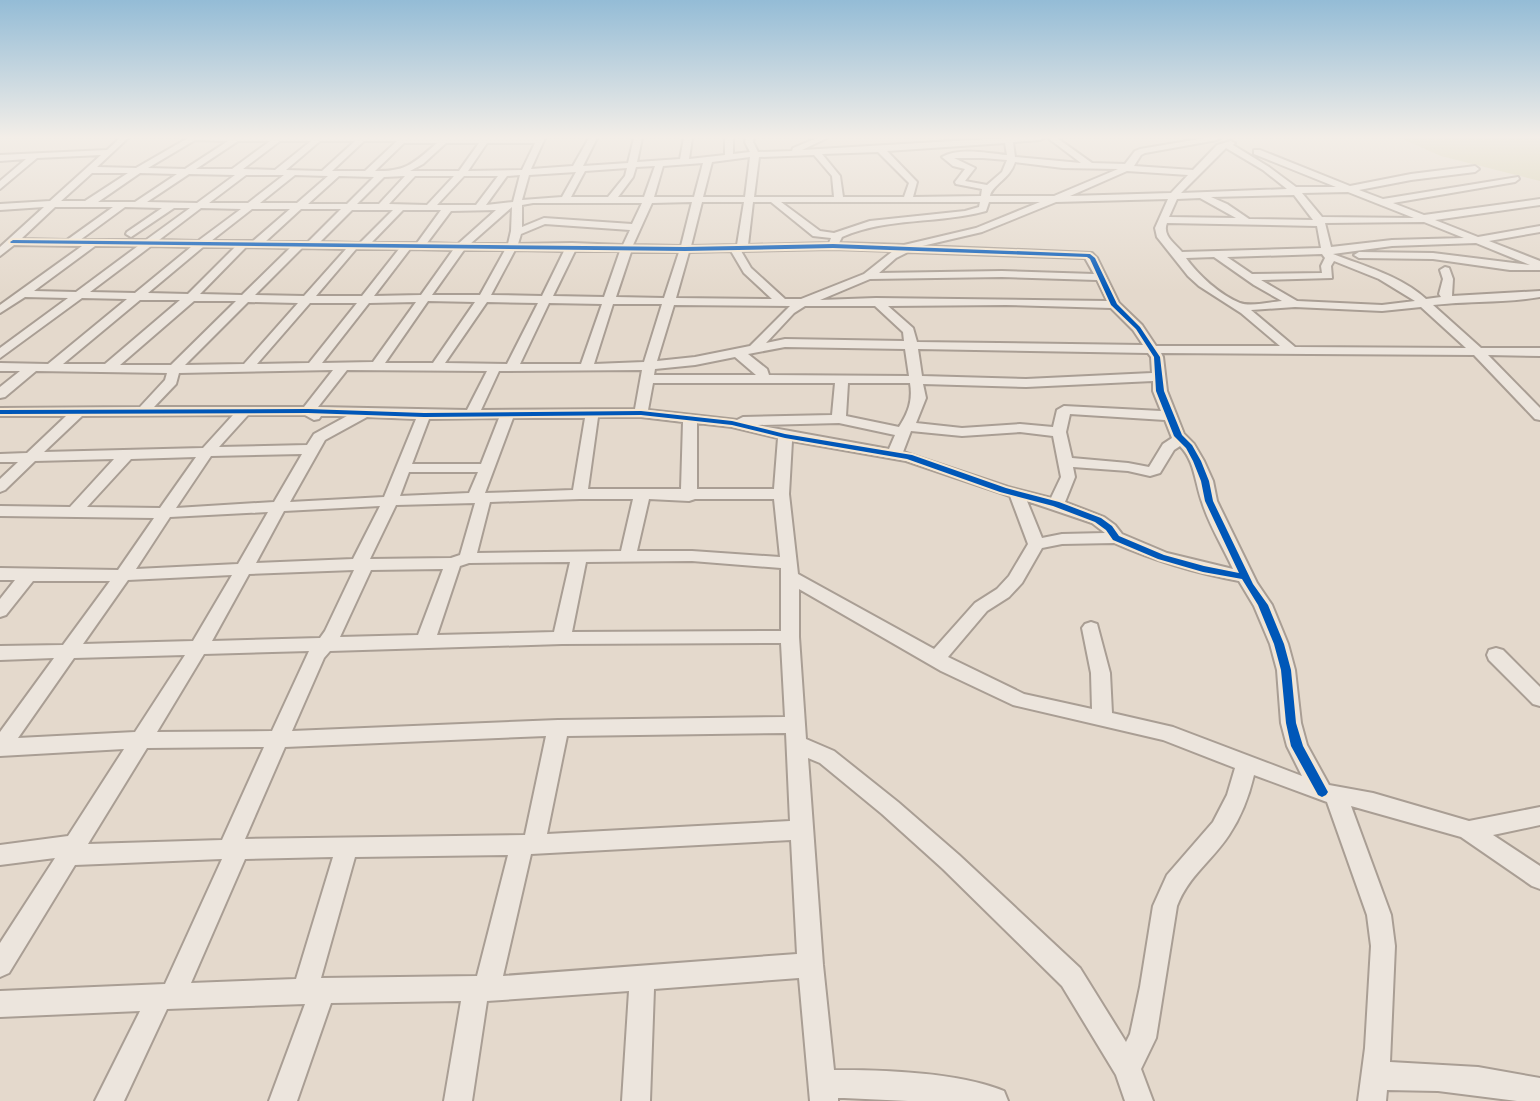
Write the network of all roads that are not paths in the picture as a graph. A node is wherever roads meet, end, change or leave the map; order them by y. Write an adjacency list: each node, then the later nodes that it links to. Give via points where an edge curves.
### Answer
1 (69, 189): 42 (street)
2 (110, 189): 43 (street)
3 (160, 189): 45 (street)
4 (217, 189): 47 (street)
5 (271, 189): 48 (street)
6 (320, 189): 50 (street)
7 (367, 189): 51 (street)
8 (398, 189): 52 (street)
9 (447, 189): 54 (street)
10 (492, 189): 56 (street)
11 (521, 189): 41 (street)
12 (570, 189): 34 (street)
13 (620, 189): 38 (street)
14 (651, 189): 35 (street)
15 (701, 189): 36 (street)
16 (750, 189): 37 (street)
17 (838, 189): 28 (street)
18 (912, 189): 29 (street)
19 (989, 189): 30 (street)
20 (1078, 189): 32 (street)
21 (1180, 189): 26 (street)
22 (1338, 189): 25 (street)
23 (1349, 189): 39 (street)
24 (1452, 189): 39 (street)
25 (1293, 191): 27 (street); 63 (street)
26 (1174, 195): 27 (street); 32 (street); 59 (street)
27 (1197, 195): 62 (street, via 1224,206)
28 (839, 198): 29 (street); 31 (street)
29 (908, 198): 30 (street)
30 (986, 198): 32 (street); 61 (street, via 985,207 977,211)
31 (774, 199): 37 (street); 70 (street, via 817,234)
32 (1054, 199): 68 (street, via 979,230)
33 (550, 200): 34 (street); 41 (street); 58 (street)
34 (565, 200): 38 (street)
35 (648, 200): 36 (street); 38 (street); 64 (street)
36 (698, 200): 37 (street); 85 (street)
37 (748, 200): 84 (street)
38 (611, 201)
39 (1382, 202): 60 (street)
40 (1540, 202): 60 (street)
41 (518, 203): 57 (street); 66 (street)
42 (53, 204): 43 (street); 49 (street); 71 (street)
43 (88, 204): 44 (street)
44 (124, 204): 45 (street); 72 (street)
45 (138, 204): 46 (street)
46 (172, 205): 47 (street); 67 (street)
47 (197, 205): 48 (street); 74 (street)
48 (249, 206): 50 (street); 75 (street)
49 (0, 207)
50 (301, 207): 51 (street); 76 (street)
51 (350, 207): 52 (street); 77 (street)
52 (381, 208): 53 (street)
53 (400, 208): 54 (street); 78 (street)
54 (429, 208): 55 (street)
55 (448, 208): 56 (street); 79 (street)
56 (479, 208): 57 (street)
57 (504, 208): 80 (street)
58 (538, 215)
59 (1164, 220): 62 (street); 89 (street, via 1160,228 1162,237)
60 (1425, 220): 63 (street); 69 (street)
61 (912, 221): 68 (street); 70 (street, via 861,225)
62 (1247, 222): 63 (street)
63 (1319, 222): 88 (street)
64 (635, 227): 66 (street, via 544,221); 83 (street)
65 (1540, 229): 69 (street)
66 (518, 232): 81 (street)
67 (131, 234)
68 (933, 240): 86 (street)
69 (1478, 240): 88 (street, via 1395,242); 91 (street)
70 (835, 241): 84 (street); 86 (street)
71 (13, 242): 72 (street); 87 (street)
72 (70, 242): 73 (street)
73 (94, 242): 74 (street); 96 (street)
74 (149, 243): 75 (street); 98 (street)
75 (202, 243): 76 (street); 99 (street)
76 (251, 243): 77 (street); 100 (street)
77 (306, 244): 78 (street); 101 (street)
78 (359, 244): 79 (street); 104 (street)
79 (415, 245): 80 (street); 102 (street)
80 (461, 246): 81 (street); 103 (street)
81 (513, 246): 82 (street); 105 (street)
82 (572, 246): 83 (street); 106 (street)
83 (627, 247): 85 (street); 107 (street)
84 (738, 248): 85 (street); 111 (street, via 741,262)
85 (685, 249): 108 (street)
86 (905, 249): 93 (street); 94 (street, via 1088,255)
87 (0, 253)
88 (1328, 254): 90 (street); 91 (street, via 1433,256 1510,267); 95 (street, via 1328,276); 114 (street, via 1396,283)
89 (1179, 255): 90 (street); 116 (street, via 1192,274)
90 (1217, 255): 95 (street)
91 (1540, 267)
92 (1445, 270): 110 (street, via 1445,294)
93 (868, 276): 94 (street); 112 (street)
94 (1101, 277): 115 (street)
95 (1249, 277): 113 (street)
96 (25, 294): 98 (street); 117 (street)
97 (1540, 294): 110 (street)
98 (80, 296): 99 (street); 124 (street)
99 (139, 296): 100 (street); 132 (street)
100 (191, 297): 101 (street); 133 (street)
101 (248, 298): 104 (street); 137 (street)
102 (364, 298): 103 (street); 104 (street); 126 (street)
103 (424, 298): 105 (street); 128 (street)
104 (306, 299): 138 (street)
105 (482, 299): 106 (street); 129 (street)
106 (547, 300): 107 (street); 135 (street)
107 (608, 300): 108 (street); 136 (street)
108 (668, 301): 111 (street); 139 (street)
109 (876, 301): 112 (street); 115 (street); 118 (street, via 907,328)
110 (1449, 301): 114 (street)
111 (781, 302): 112 (street)
112 (804, 302): 119 (street, via 790,310)
113 (1295, 304): 114 (street, via 1358,308); 116 (street)
114 (1426, 304): 125 (street)
115 (1114, 305): 121 (street)
116 (1238, 307): 120 (street)
117 (0, 310)
118 (910, 345): 119 (street, via 785,343); 121 (street); 142 (street)
119 (755, 348): 122 (street)
120 (1291, 349): 121 (street); 125 (street)
121 (1154, 350): 140 (street)
122 (737, 352): 139 (street); 141 (street, via 762,372)
123 (1540, 352): 125 (street)
124 (0, 354)
125 (1480, 354): 157 (street)
126 (313, 366): 127 (street); 138 (street)
127 (343, 366): 128 (street); 146 (street)
128 (376, 366): 129 (street)
129 (437, 366): 134 (street)
130 (0, 367): 131 (street)
131 (33, 367): 132 (street); 144 (street)
132 (52, 367): 133 (street)
133 (110, 367): 137 (street)
134 (495, 367): 135 (street); 154 (street)
135 (513, 367): 136 (street)
136 (586, 368): 139 (street)
137 (174, 369): 138 (street); 149 (street, via 171,381)
138 (246, 369)
139 (649, 372): 141 (street); 151 (street)
140 (1159, 377): 142 (street, via 1026,383); 156 (street)
141 (763, 380): 143 (street)
142 (916, 380): 143 (street); 161 (street, via 919,398)
143 (842, 381): 159 (street)
144 (0, 394)
145 (244, 411): 146 (street); 149 (street); 166 (street)
146 (308, 411): 150 (street); 165 (street, via 318,425)
147 (0, 412): 148 (street)
148 (78, 412): 149 (street); 170 (street)
149 (143, 412)
150 (364, 413): 153 (street); 165 (street)
151 (641, 413): 155 (street); 158 (street)
152 (508, 414): 154 (street); 155 (street); 173 (street)
153 (424, 415): 154 (street); 172 (street)
154 (472, 415)
155 (592, 415): 176 (street)
156 (1170, 416): 162 (street, via 1064,410); 164 (street)
157 (1540, 416)
158 (690, 418): 160 (street); 179 (street)
159 (839, 420): 160 (street, via 762,419); 161 (street)
160 (732, 423): 163 (street)
161 (904, 429): 162 (street, via 962,432 1020,428); 167 (street)
162 (1059, 432): 171 (street)
163 (785, 436): 167 (street); 177 (street)
164 (1182, 439): 171 (street, via 1168,447 1150,472); 198 (street, via 1197,461 1209,501)
165 (315, 443): 166 (street); 183 (street)
166 (206, 453): 168 (street); 186 (street)
167 (894, 454): 175 (street)
168 (126, 455): 170 (street); 185 (street)
169 (0, 458): 170 (street)
170 (29, 458): 174 (street)
171 (1066, 462): 182 (street, via 1067,481)
172 (403, 468): 173 (street); 181 (street)
173 (488, 468): 180 (street)
174 (0, 487)
175 (1016, 493): 182 (street); 188 (street)
176 (580, 494): 178 (street); 180 (street)
177 (781, 494): 179 (street); 194 (street)
178 (642, 495): 179 (street); 189 (street)
179 (688, 495)
180 (480, 497): 181 (street); 191 (street)
181 (390, 501): 183 (street); 192 (street)
182 (1056, 504): 187 (street, via 1098,520)
183 (278, 508): 186 (street); 193 (street)
184 (0, 511): 185 (street)
185 (75, 511): 186 (street)
186 (164, 513): 197 (street)
187 (1116, 538): 188 (street, via 1062,539); 198 (street, via 1161,557)
188 (1036, 544): 209 (street, via 1016,579 981,607)
189 (628, 556): 190 (street); 194 (street, via 692,556)
190 (579, 558): 191 (street); 202 (street)
191 (460, 560): 192 (street); 203 (street)
192 (361, 566): 193 (street); 204 (street, via 334,631)
193 (243, 570): 197 (street); 205 (street)
194 (789, 570): 201 (street); 209 (street)
195 (0, 574): 196 (street)
196 (28, 576): 197 (street); 199 (street)
197 (122, 577): 207 (street)
198 (1246, 577): 218 (street, via 1279,644 1286,670 1291,723 1301,755)
199 (0, 611)
200 (1091, 628): 211 (street, via 1104,701)
201 (790, 637): 202 (street); 213 (street)
202 (562, 638): 203 (street)
203 (425, 642): 204 (street)
204 (323, 644): 205 (street); 214 (street)
205 (198, 649): 207 (street); 215 (street)
206 (0, 653): 207 (street)
207 (68, 653): 216 (street)
208 (1496, 655): 210 (street)
209 (936, 659): 211 (street, via 1020,700)
210 (1540, 699)
211 (1101, 719): 217 (street, via 1166,733)
212 (558, 728): 213 (street); 214 (street); 222 (street)
213 (796, 735): 220 (street); 235 (street, via 890,808 1071,977)
214 (278, 739): 215 (street); 224 (street)
215 (143, 740): 216 (street); 225 (street)
216 (0, 748)
217 (1246, 764): 218 (street); 235 (street, via 1238,796 1221,829 1175,882 1165,906 1143,1038)
218 (1329, 794): 221 (street, via 1373,802); 236 (street, via 1380,915 1383,946)
219 (1540, 816): 221 (street)
220 (802, 830): 222 (street); 228 (street)
221 (1469, 830): 227 (street)
222 (528, 844): 223 (street); 231 (street)
223 (347, 847): 224 (street); 232 (street)
224 (233, 849): 225 (street); 233 (street)
225 (73, 850): 226 (street); 229 (street)
226 (0, 855)
227 (1540, 879)
228 (810, 964): 230 (street); 238 (street)
229 (0, 965)
230 (642, 978): 231 (street); 242 (street)
231 (482, 988): 232 (street); 241 (street)
232 (314, 991): 233 (street); 240 (street)
233 (166, 997): 234 (street); 239 (street)
234 (0, 1004)
235 (1127, 1068): 244 (street)
236 (1374, 1089): 237 (street, via 1425,1076 1494,1081)
237 (1540, 1092)
238 (823, 1093): 243 (street, via 909,1086)
239 (109, 1101)
240 (283, 1101)
241 (458, 1101)
242 (636, 1101)
243 (994, 1101)
244 (1139, 1101)

